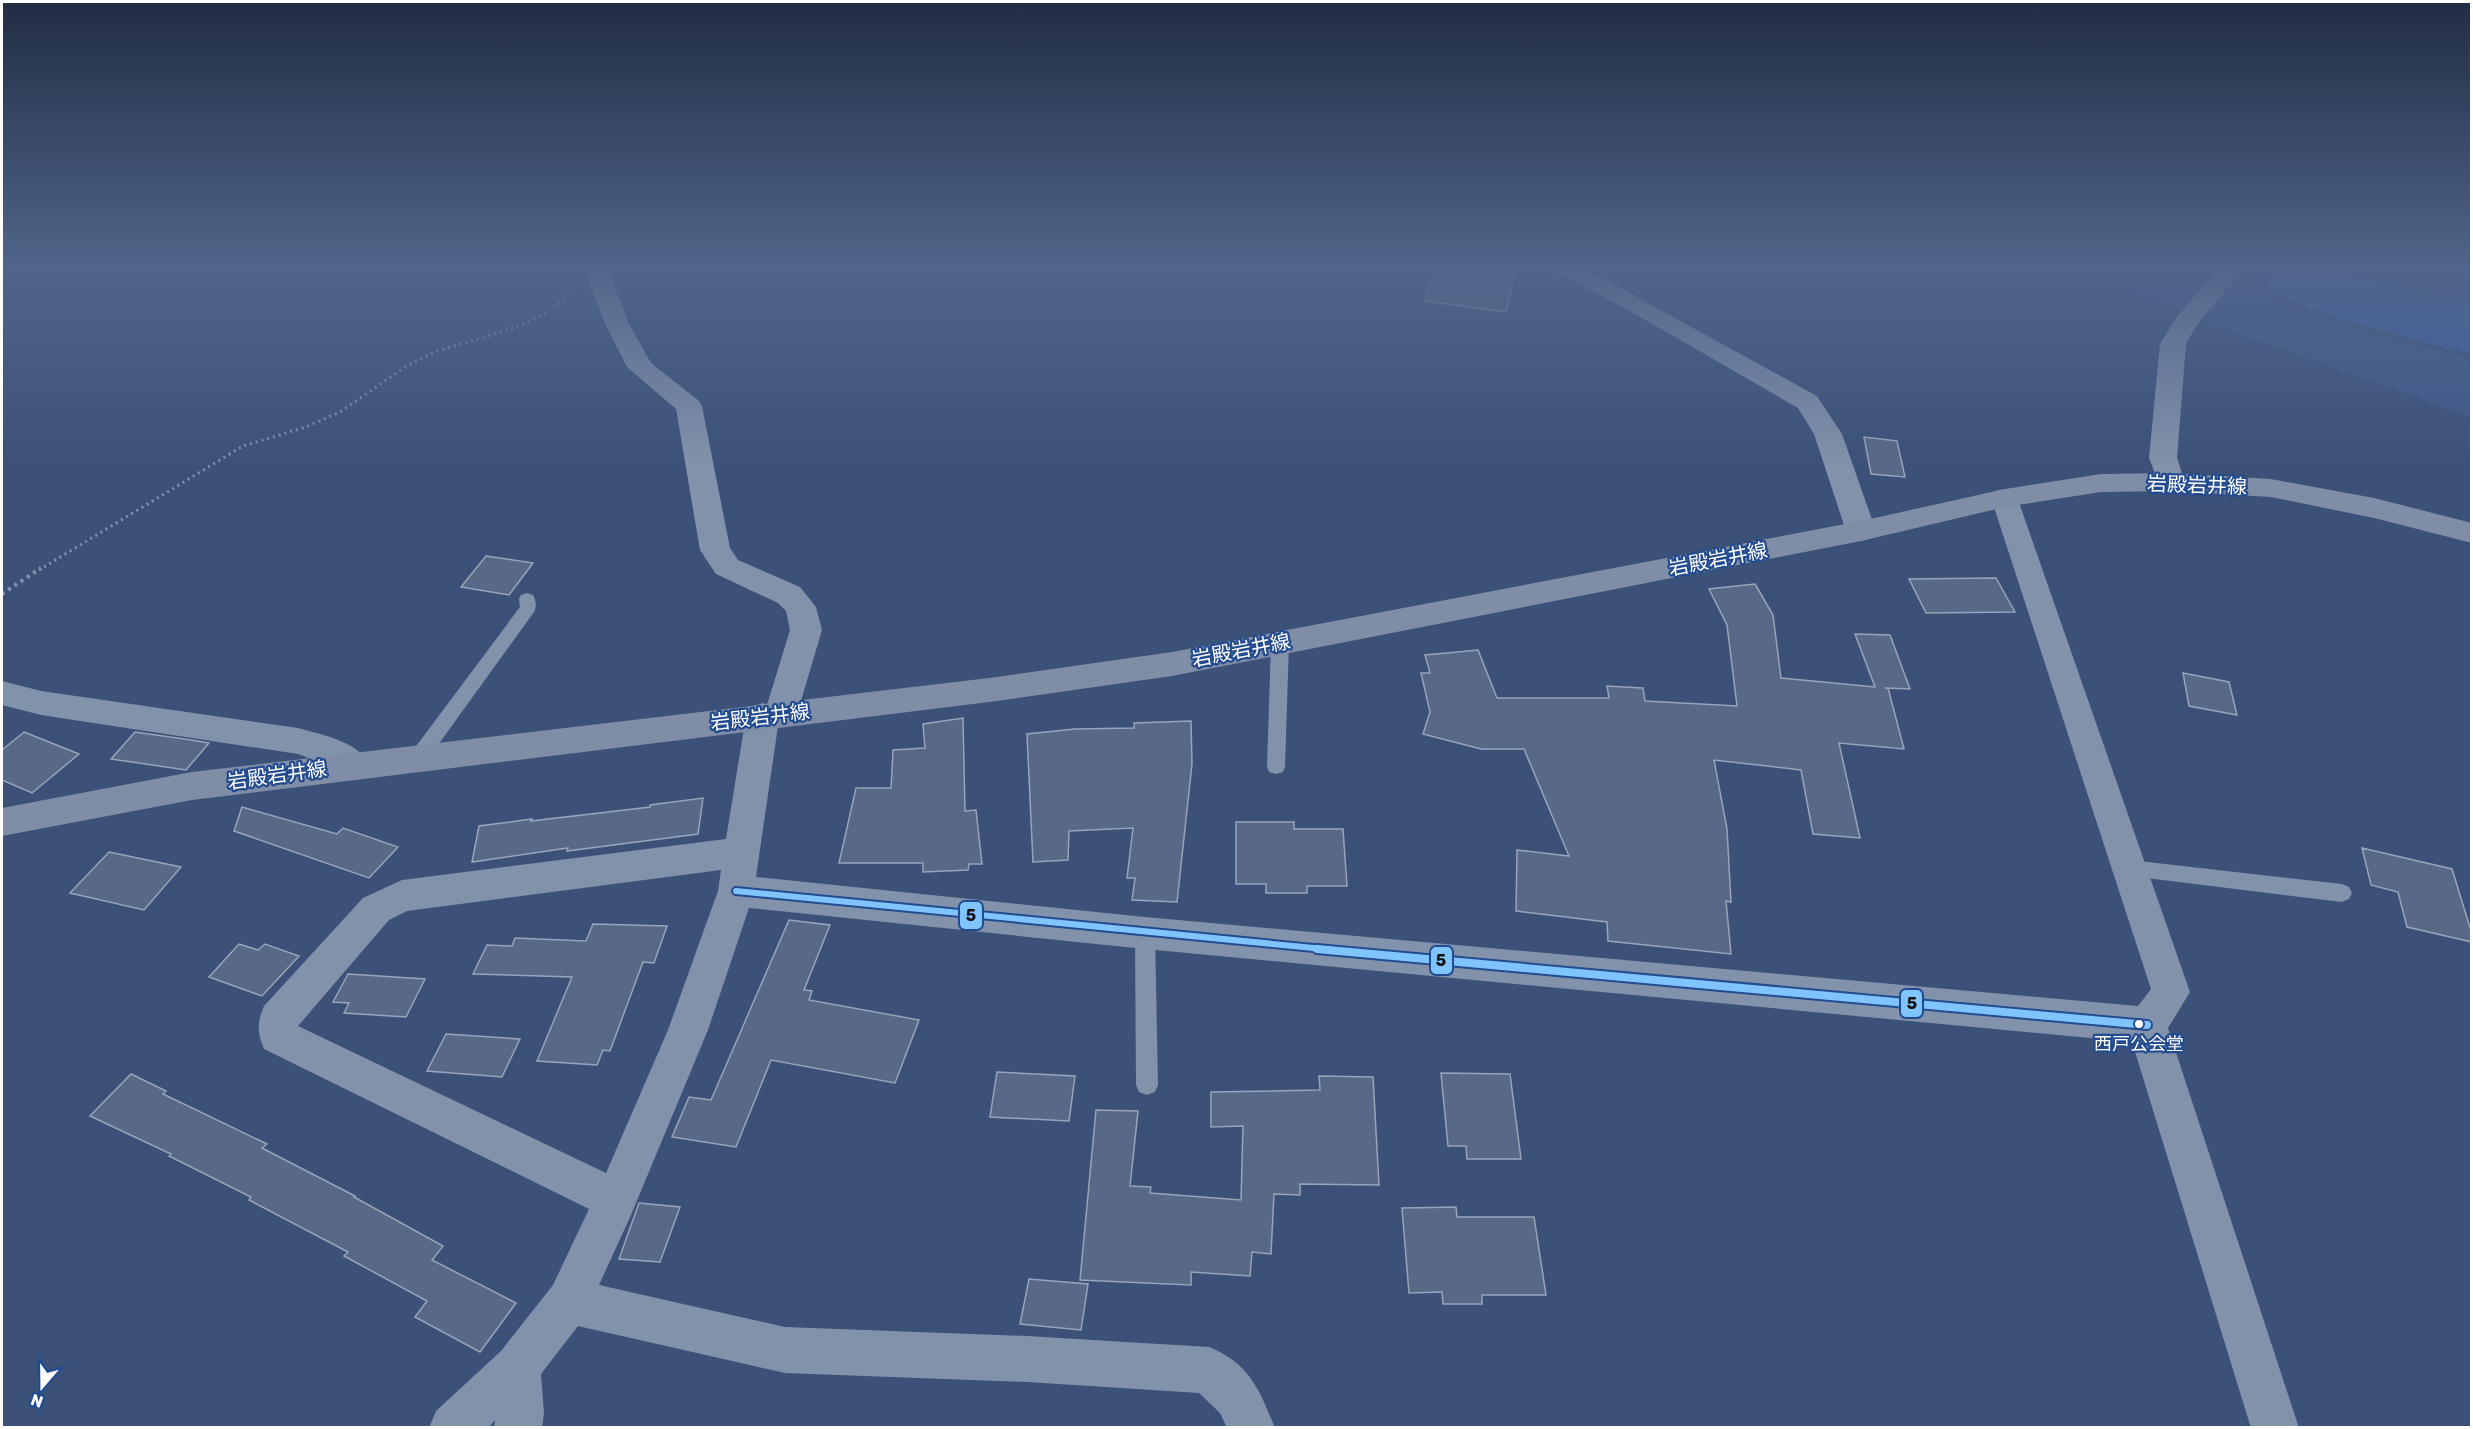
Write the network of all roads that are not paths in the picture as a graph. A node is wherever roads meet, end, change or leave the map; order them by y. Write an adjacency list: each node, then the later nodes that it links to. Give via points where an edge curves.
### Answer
1 (621, 334): 11 (street, via 640,367 689,406 715,549 727,567 789,595 801,607 806,630)
2 (1686, 334): 6 (street, via 1808,402 1828,434)
3 (2179, 334): 4 (street, via 2173,344 2163,458)
4 (2171, 482): 5 (main road, 岩殿岩井線, via 2101,483); 7 (main road, 岩殿岩井線, via 2271,488)
5 (2006, 498): 6 (main road, 岩殿岩井線); 17 (street)
6 (1861, 531): 9 (main road, 岩殿岩井線)
7 (2472, 533)
8 (527, 599): 12 (lane, via 528,608)
9 (1280, 643): 11 (main road, 岩殿岩井線, via 1172,664 989,690); 14 (lane)
10 (2, 693): 13 (street, via 41,704 298,741 325,749)
11 (772, 715): 12 (main road, 岩殿岩井線); 16 (street)
12 (418, 758): 13 (main road, 岩殿岩井線)
13 (352, 765): 15 (main road, 岩殿岩井線, via 192,786)
14 (1276, 767)
15 (2, 822)
16 (741, 852): 18 (street); 23 (street, via 402,896 376,909 278,1019 278,1036)
17 (2130, 868): 19 (lane); 21 (street, via 2171,992)
18 (736, 891): 20 (street); 23 (street, via 688,1030)
19 (2342, 893)
20 (1145, 933): 21 (street); 22 (lane)
21 (2147, 1025): 29 (street)
22 (1147, 1085)
23 (616, 1200): 24 (street)
24 (569, 1301): 25 (street); 28 (street, via 785,1350 1209,1370 1237,1396)
25 (517, 1367): 26 (street); 27 (street)
26 (453, 1428)
27 (518, 1428)
28 (1251, 1428)
29 (2275, 1428)

